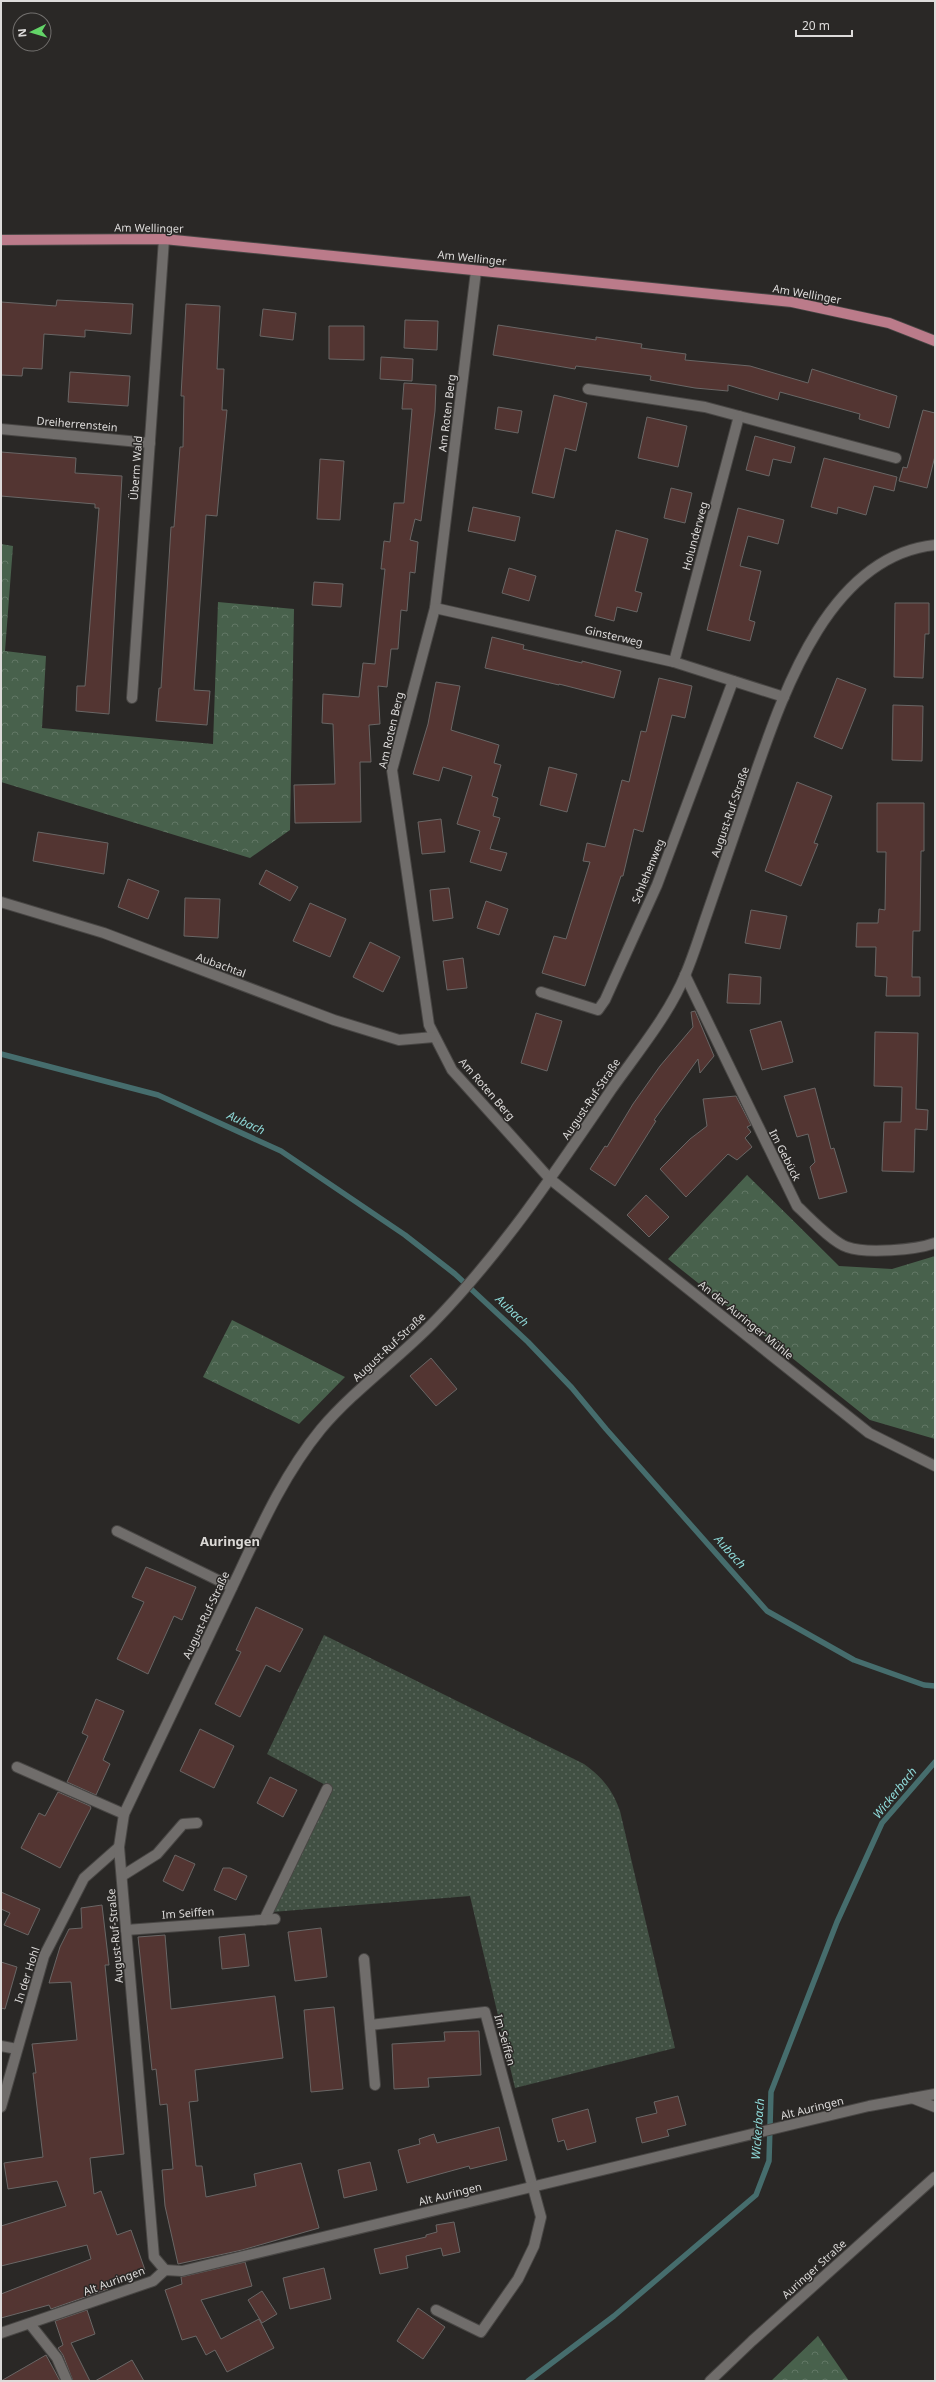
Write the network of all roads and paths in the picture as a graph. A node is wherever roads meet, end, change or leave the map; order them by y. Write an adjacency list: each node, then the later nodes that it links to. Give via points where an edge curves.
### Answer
1 (164, 239): 2 (main road, Am Wellinger); 3 (main road, Am Wellinger); 8 (street, Überm Wald)
2 (1, 240)
3 (476, 270): 4 (main road, Am Wellinger, via 792,302 889,323); 11 (street, Am Roten Berg)
4 (935, 341)
5 (588, 389): 6 (street, via 706,407)
6 (739, 416): 9 (street); 12 (street, Holunderweg)
7 (1, 429): 8 (street, Dreiherrenstein)
8 (150, 443): 15 (street, Überm Wald)
9 (896, 458)
10 (935, 545): 14 (street, August-Ruf-Straße, via 923,546 893,556 866,574 841,599 802,654)
11 (435, 608): 12 (street, Ginsterweg); 19 (street, Am Roten Berg, via 392,770 429,1026)
12 (674, 662): 13 (street, Ginsterweg)
13 (733, 681): 14 (street, Ginsterweg); 18 (street, Schlehenweg, via 657,885 605,1000 598,1010)
14 (784, 697): 17 (street, August-Ruf-Straße)
15 (132, 698)
16 (1, 902): 19 (street, Aubachtal, via 104,933 341,1022 399,1040)
17 (685, 975): 20 (street, August-Ruf-Straße, via 657,1024); 21 (street, Im Gebück, via 798,1206 822,1229 847,1247 888,1251 923,1248)
18 (541, 992)
19 (434, 1037): 20 (street, Am Roten Berg, via 452,1070)
20 (550, 1179): 22 (street, An der Auringer Mühle, via 869,1433); 24 (street, August-Ruf-Straße, via 516,1227 473,1280 430,1326 364,1385 322,1428 275,1500)
21 (935, 1243)
22 (935, 1466)
23 (118, 1531): 24 (street)
24 (232, 1587): 27 (street, August-Ruf-Straße)
25 (17, 1767): 27 (street)
26 (327, 1789): 32 (street)
27 (124, 1814): 29 (street, August-Ruf-Straße)
28 (197, 1824): 30 (street, via 183,1824 157,1854)
29 (119, 1847): 30 (street, August-Ruf-Straße); 37 (street, In der Hohl, via 84,1878 44,1956)
30 (122, 1876): 33 (street, August-Ruf-Straße)
31 (275, 1919): 32 (street, Im Seiffen)
32 (264, 1920): 33 (street, Im Seiffen)
33 (126, 1930): 45 (street, August-Ruf-Straße, via 154,2258)
34 (364, 1959): 35 (street)
35 (370, 2025): 38 (street); 44 (street, Im Seiffen, via 485,2012)
36 (1, 2046): 37 (street)
37 (17, 2049): 41 (street, In der Hohl)
38 (375, 2085)
39 (935, 2094): 40 (street, Alt Auringen)
40 (912, 2098): 42 (street); 44 (street, Alt Auringen)
41 (1, 2107)
42 (935, 2108)
43 (935, 2177): 50 (street, Auringer Straße, via 752,2340)
44 (533, 2186): 45 (street, Alt Auringen, via 182,2271); 46 (street, via 541,2217 534,2246 518,2280 481,2332)
45 (165, 2270): 47 (street, Alt Auringen, via 153,2281)
46 (436, 2310)
47 (30, 2324): 48 (street, Alt Auringen); 49 (street, via 56,2358)
48 (1, 2333)
49 (67, 2381)
50 (710, 2381)

